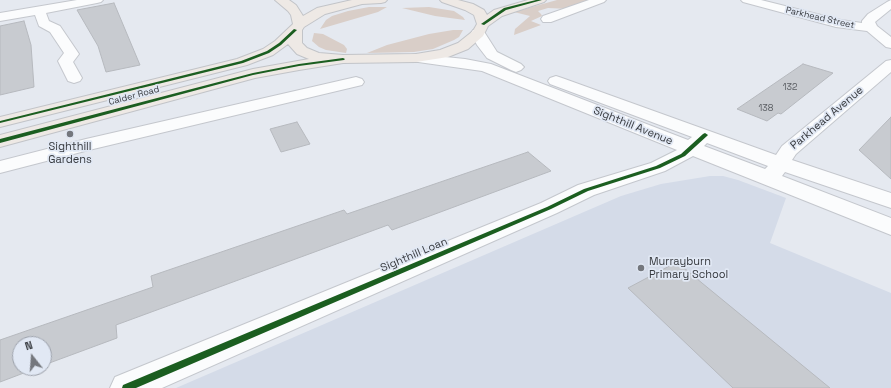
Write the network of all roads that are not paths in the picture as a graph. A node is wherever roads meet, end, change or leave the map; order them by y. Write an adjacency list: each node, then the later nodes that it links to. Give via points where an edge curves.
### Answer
1 (97, 0): 10 (street)
2 (281, 0): 15 (main road, via 297,15)
3 (319, 0): 9 (main road)
4 (381, 0): 9 (main road, Calder Road)
5 (446, 0): 17 (main road, via 469,6 480,13)
6 (540, 0): 17 (main road, Calder Road, via 505,9)
7 (600, 0): 13 (street)
8 (747, 0): 16 (street, Parkhead Street, via 841,24)
9 (362, 1): 15 (main road, Calder Road, via 320,11)
10 (59, 3): 12 (street)
11 (891, 4): 16 (street, via 872,16 868,21)
12 (40, 10): 14 (street); 22 (street, via 44,23 55,29 72,54 65,61)
13 (551, 15)
14 (0, 17)
15 (297, 27): 20 (main road, Calder Road, via 295,44 302,51 317,57); 24 (main road, Calder Road, via 268,52 242,62)
16 (871, 28): 18 (street)
17 (481, 29): 19 (main road, Calder Road, via 463,46 443,54); 26 (street, Sighthill Avenue, via 484,45 492,55 507,64)
18 (891, 44)
19 (416, 58): 20 (main road, Calder Road); 26 (street, Sighthill Avenue, via 486,67)
20 (343, 59): 25 (main road, Calder Road, via 252,74)
21 (891, 64): 27 (street, Parkhead Avenue, via 789,150)
22 (74, 78)
23 (356, 82): 28 (street, via 294,91)
24 (0, 122)
25 (0, 140)
26 (698, 142): 27 (street, Sighthill Avenue); 29 (street, Sighthill Avenue); 32 (street, Sighthill Loan, via 683,155 658,167 586,190)
27 (780, 163): 29 (street, Parkhead Avenue); 30 (street, Sighthill Avenue)
28 (0, 167)
29 (769, 180): 31 (street, Sighthill Avenue)
30 (891, 202)
31 (891, 227)
32 (126, 388)

